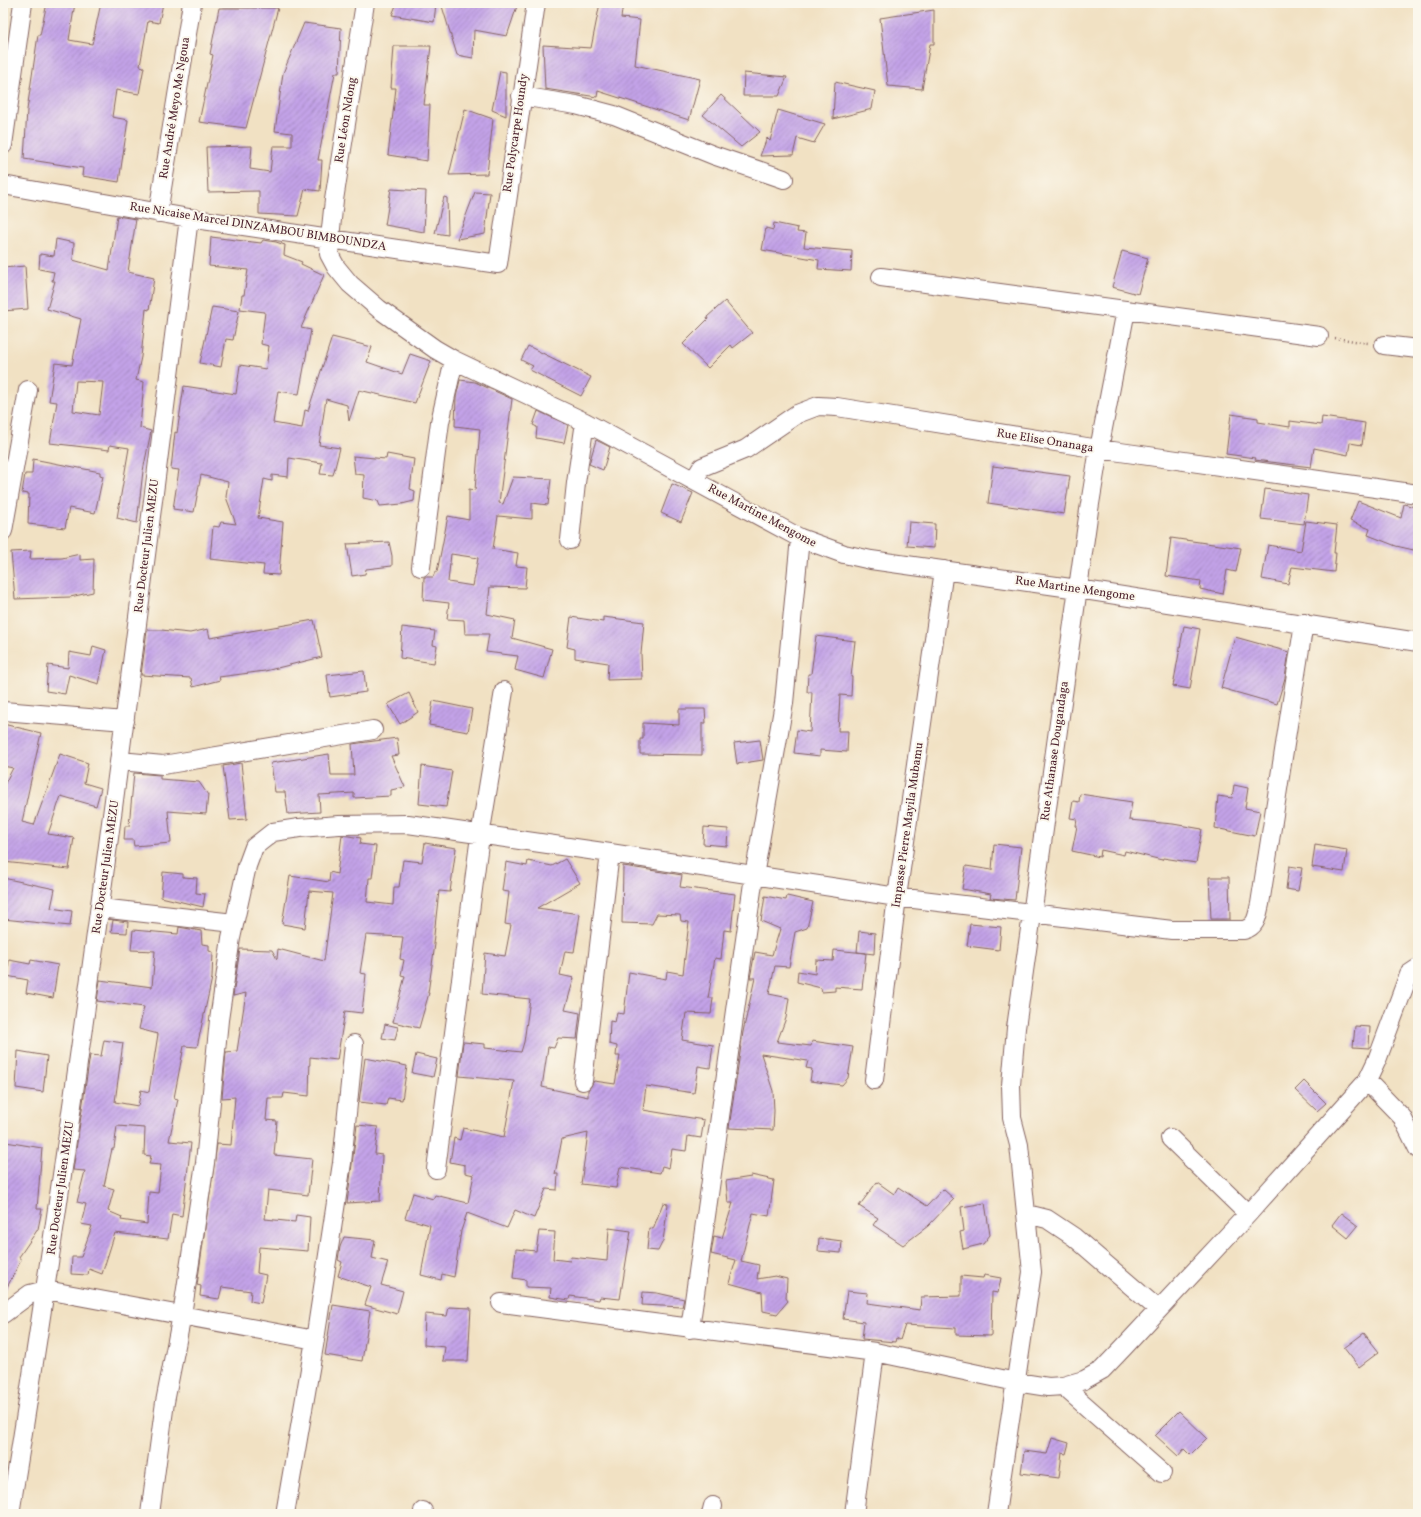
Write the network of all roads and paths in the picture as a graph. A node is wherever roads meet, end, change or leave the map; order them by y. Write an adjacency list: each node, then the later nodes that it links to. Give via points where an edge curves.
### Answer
1 (23, 3): 6 (street)
2 (192, 3): 10 (street, Rue André Meyo Me Ngoua)
3 (365, 3): 12 (street, Rue Léon Ndong)
4 (536, 3): 5 (street, Rue Polycarpe Houndy)
5 (521, 96): 8 (street, via 576,105 614,115 713,155); 13 (street, Rue Polycarpe Houndy)
6 (3, 144)
7 (3, 171): 9 (street)
8 (784, 179)
9 (11, 186): 10 (street, Rue Nicaise Marcel DINZAMBOU BIMBOUNDZA)
10 (158, 213): 11 (street, Rue Nicaise Marcel DINZAMBOU BIMBOUNDZA)
11 (189, 218): 12 (street, Rue Nicaise Marcel DINZAMBOU BIMBOUNDZA); 35 (street, Rue Docteur Julien MEZU)
12 (330, 238): 13 (street, Rue Nicaise Marcel DINZAMBOU BIMBOUNDZA); 19 (street, Rue Martine Mengome, via 329,254 336,267 354,288 379,309)
13 (498, 264)
14 (881, 277): 15 (street)
15 (1126, 310): 16 (street); 22 (street, Rue Athanase Dougandaga)
16 (1319, 336): 17 (path)
17 (1384, 345): 18 (street)
18 (1418, 349)
19 (454, 360): 21 (street, Rue Martine Mengome); 28 (street, via 440,422)
20 (28, 390): 25 (street)
21 (585, 422): 23 (street, Rue Martine Mengome); 27 (street)
22 (1099, 449): 23 (street, Rue Elise Onanaga, via 845,408 818,406 797,414 746,449 702,467); 24 (street, Rue Elise Onanaga); 30 (street, Rue Athanase Dougandaga)
23 (694, 480): 26 (street, Rue Martine Mengome)
24 (1418, 494)
25 (3, 531)
26 (800, 538): 29 (street, Rue Martine Mengome, via 844,554); 40 (street, via 784,702)
27 (570, 540)
28 (421, 567)
29 (944, 570): 30 (street, Rue Martine Mengome); 41 (street, Impasse Pierre Mayila Mubamu)
30 (1078, 589): 31 (street, Rue Martine Mengome); 43 (street, Rue Athanase Dougandaga)
31 (1304, 623): 32 (street, Rue Martine Mengome); 43 (street, via 1260,904 1253,926 1238,931 1172,930)
32 (1418, 642)
33 (504, 691): 38 (street)
34 (3, 711): 35 (street)
35 (125, 721): 37 (street, Rue Docteur Julien MEZU)
36 (373, 730): 37 (street, via 163,764)
37 (120, 761): 42 (street, Rue Docteur Julien MEZU)
38 (480, 836): 39 (street); 44 (street, via 408,824 339,825 273,832 254,847 246,866); 52 (street)
39 (610, 853): 40 (street); 48 (street)
40 (754, 876): 41 (street); 60 (street)
41 (897, 897): 43 (street); 47 (street, Impasse Pierre Mayila Mubamu)
42 (100, 908): 44 (street); 55 (street, Rue Docteur Julien MEZU)
43 (1032, 913): 53 (street, Rue Athanase Dougandaga, via 1011,1085 1012,1118 1020,1145)
44 (234, 923): 59 (street, via 220,1020 205,1163)
45 (1415, 972): 49 (street)
46 (354, 1044): 61 (street, via 342,1163)
47 (874, 1080)
48 (583, 1081)
49 (1367, 1081): 51 (street, via 1402,1117); 54 (street)
50 (1170, 1138): 54 (street)
51 (1418, 1149)
52 (436, 1169)
53 (1027, 1214): 57 (street, via 1047,1219 1074,1238); 63 (street, Rue Athanase Dougandaga, via 1032,1272)
54 (1248, 1214): 57 (street)
55 (46, 1290): 58 (street, via 30,1294); 59 (street); 66 (street, Rue Docteur Julien MEZU)
56 (501, 1303): 60 (street)
57 (1158, 1309): 64 (street, via 1102,1370 1084,1380)
58 (3, 1314)
59 (182, 1315): 61 (street); 67 (street, via 165,1402)
60 (690, 1329): 62 (street)
61 (315, 1340): 68 (street)
62 (875, 1352): 63 (street); 69 (street)
63 (1016, 1382): 64 (street, via 1048,1387); 70 (street, Rue Athanase Dougandaga)
64 (1063, 1386): 65 (street)
65 (1162, 1473)
66 (10, 1514)
67 (150, 1514)
68 (285, 1514)
69 (854, 1514)
70 (996, 1514)

